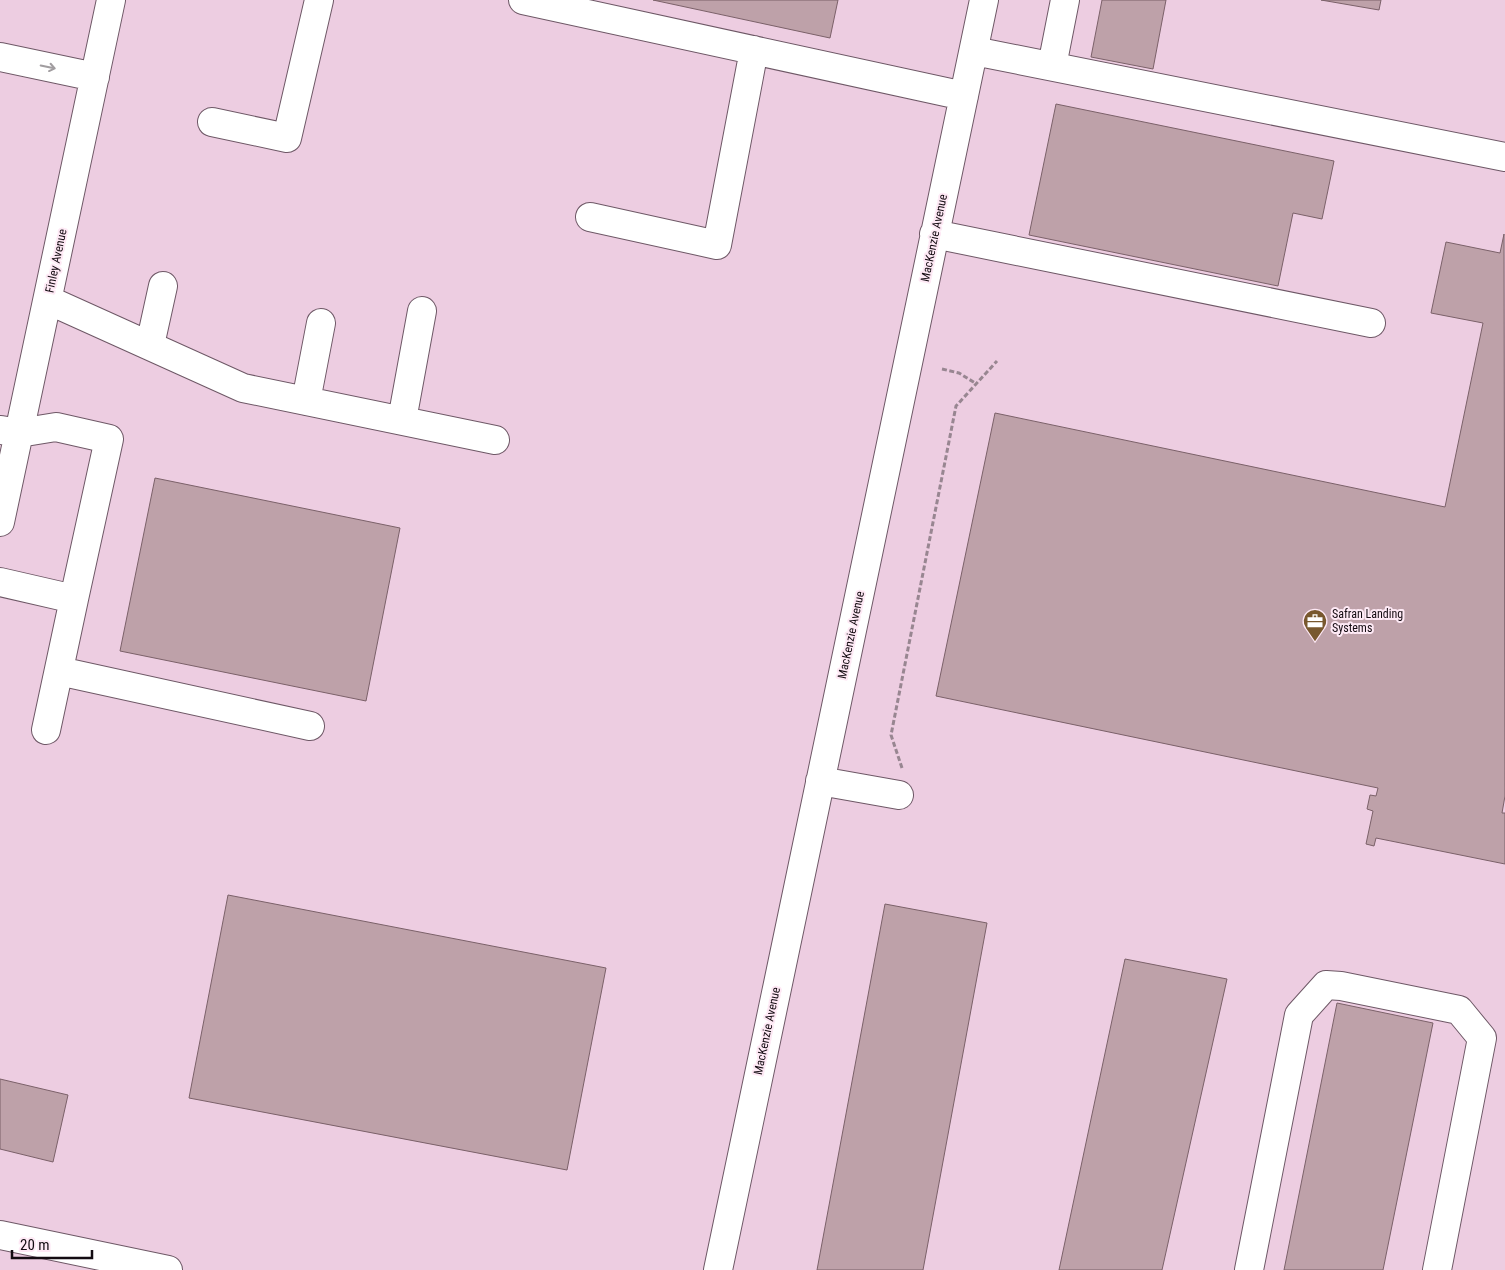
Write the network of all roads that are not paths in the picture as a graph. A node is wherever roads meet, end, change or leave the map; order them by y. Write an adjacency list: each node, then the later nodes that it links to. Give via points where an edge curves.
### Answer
1 (112, 0): 10 (street, Finley Avenue)
2 (319, 0): 12 (street, via 287,138)
3 (524, 0): 6 (street)
4 (984, 0): 7 (street, MacKenzie Avenue)
5 (1065, 0): 9 (street)
6 (754, 50): 11 (street); 14 (street, via 717,245)
7 (974, 51): 9 (street); 11 (street, MacKenzie Avenue)
8 (0, 57): 10 (street, one-way to 10)
9 (1052, 66): 13 (street)
10 (95, 76): 17 (street, Finley Avenue)
11 (964, 96): 15 (street, MacKenzie Avenue)
12 (212, 122)
13 (1505, 156)
14 (590, 217)
15 (934, 234): 20 (street); 32 (street, MacKenzie Avenue)
16 (163, 286): 21 (street)
17 (48, 300): 21 (street); 24 (street, Finley Avenue)
18 (422, 312): 23 (street)
19 (322, 323): 22 (street)
20 (1371, 323)
21 (150, 345): 22 (street, via 243,388)
22 (306, 401): 23 (street)
23 (402, 420): 25 (street)
24 (9, 431): 26 (street, Finley Avenue); 28 (street, via 56,427 110,439)
25 (495, 440)
26 (0, 522)
27 (0, 582): 28 (street)
28 (74, 599): 29 (street)
29 (59, 671): 30 (street); 31 (street)
30 (310, 726)
31 (46, 730)
32 (820, 782): 33 (street); 36 (street, MacKenzie Avenue)
33 (901, 784)
34 (0, 1234): 35 (street)
35 (168, 1270)
36 (718, 1270)
37 (1249, 1270): 38 (street, via 1299,1015 1326,985 1459,1010 1482,1038)
38 (1437, 1270)

